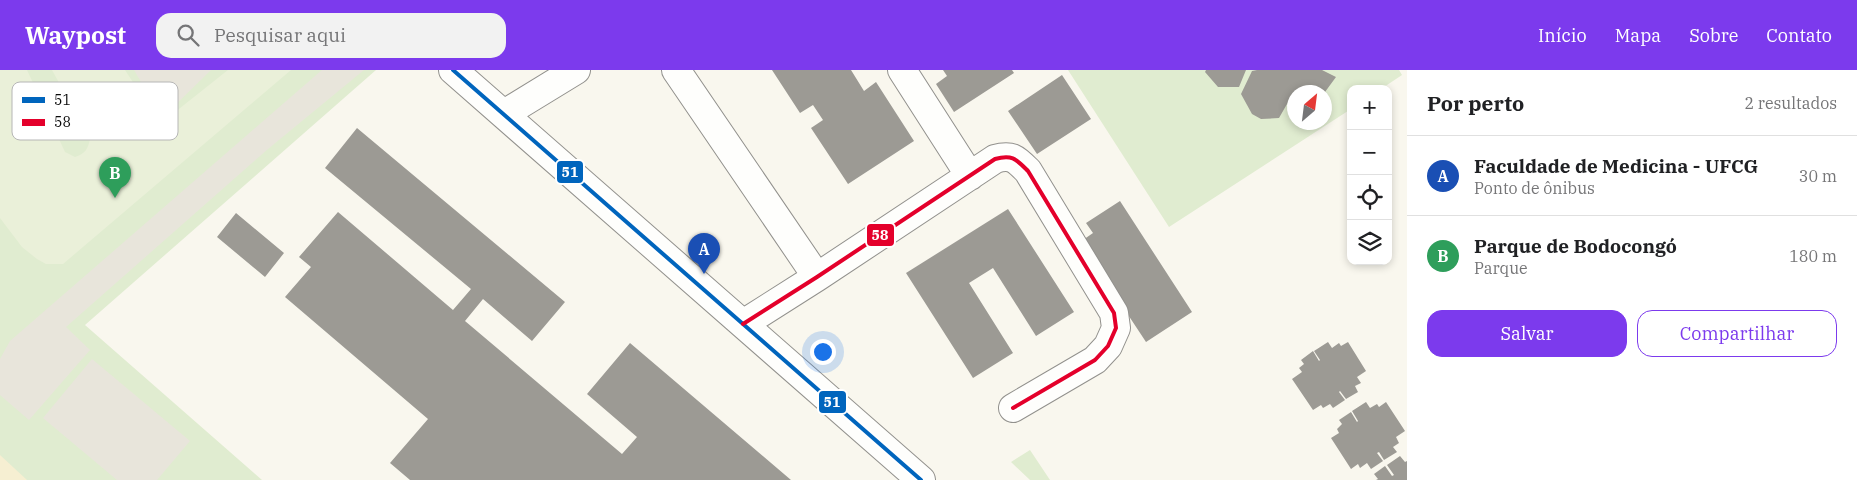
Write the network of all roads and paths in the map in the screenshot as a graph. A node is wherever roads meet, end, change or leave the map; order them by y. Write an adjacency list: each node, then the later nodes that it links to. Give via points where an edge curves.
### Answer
1 (453, 70): 5 (street)
2 (576, 70): 5 (street)
3 (676, 70): 7 (street)
4 (902, 70): 6 (street)
5 (504, 114): 8 (street)
6 (970, 176): 7 (street); 9 (street, via 995,159 1007,156 1017,160 1028,171 1114,313 1116,328 1108,346 1095,360)
7 (818, 277): 8 (street)
8 (743, 324): 10 (street)
9 (1013, 408)
10 (921, 480)

